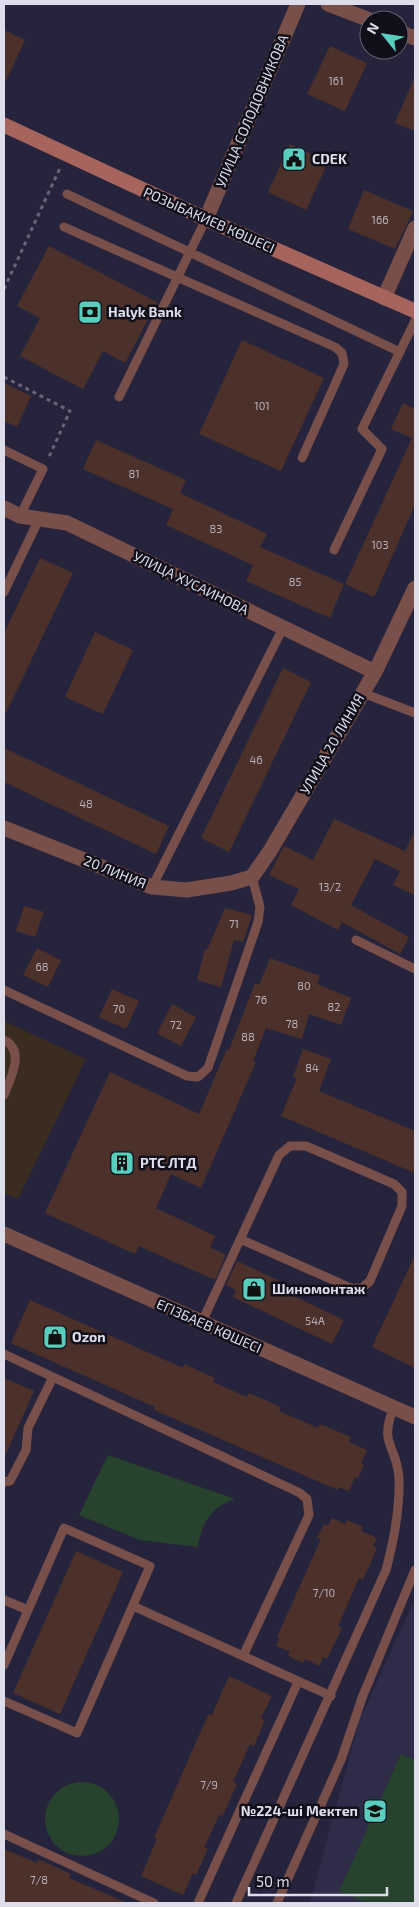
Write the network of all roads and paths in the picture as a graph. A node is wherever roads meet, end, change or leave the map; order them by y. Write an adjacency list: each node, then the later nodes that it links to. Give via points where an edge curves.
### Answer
1 (298, 4): 7 (street, УЛИЦА СОЛОДОВНИКОВА)
2 (328, 4): 3 (street)
3 (359, 16)
4 (4, 125): 5 (main road, РОЗЫБАКИЕВ КӨШЕСІ)
5 (66, 154): 7 (main road, РОЗЫБАКИЕВ КӨШЕСІ); 12 (path)
6 (67, 194): 10 (lane)
7 (206, 219): 10 (lane); 13 (main road, РОЗЫБАКИЕВ КӨШЕСІ)
8 (64, 227): 11 (lane)
9 (415, 228): 13 (street)
10 (189, 253): 11 (lane); 16 (lane)
11 (177, 277): 18 (lane); 20 (lane, via 335,347 342,353 344,364)
12 (4, 289)
13 (384, 298): 14 (main road, РОЗЫБАКИЕВ КӨШЕСІ)
14 (415, 312)
15 (415, 321): 16 (lane)
16 (400, 352): 25 (lane, via 362,429 382,450)
17 (4, 377): 21 (path, via 70,411)
18 (119, 398)
19 (4, 450): 21 (lane)
20 (302, 458)
21 (43, 469): 23 (lane)
22 (4, 508): 23 (street, УЛИЦА ХУСАИНОВА)
23 (20, 516): 24 (street, УЛИЦА ХУСАИНОВА)
24 (39, 519): 27 (lane); 28 (street, УЛИЦА ХУСАИНОВА, via 68,523)
25 (334, 550)
26 (415, 588): 29 (street, УЛИЦА 20 ЛИНИЯ)
27 (4, 592)
28 (283, 628): 29 (street, УЛИЦА ХУСАИНОВА); 34 (lane)
29 (375, 672): 30 (street, УЛИЦА 20 ЛИНИЯ)
30 (363, 693): 31 (lane); 33 (street, УЛИЦА 20 ЛИНИЯ)
31 (415, 713)
32 (4, 828): 34 (street, 20 ЛИНИЯ)
33 (252, 877): 34 (street, 20 ЛИНИЯ, via 187,890); 37 (lane, via 260,908 258,922 208,1068 198,1077 187,1076)
34 (152, 887)
35 (356, 940): 36 (lane)
36 (415, 969)
37 (4, 990)
38 (4, 1040): 39 (lane, via 16,1057 16,1066)
39 (4, 1095)
40 (4, 1237): 42 (street, ЕГІЗБАЕВ КӨШЕСІ)
41 (240, 1239): 41 (lane, via 279,1156 290,1146 306,1146 394,1184 402,1192 402,1206 370,1281 362,1288 351,1288); 42 (lane)
42 (202, 1322): 45 (street, ЕГІЗБАЕВ КӨШЕСІ)
43 (4, 1354): 44 (lane)
44 (53, 1377): 47 (lane, via 28,1428 26,1450 10,1481); 52 (lane, via 307,1499 310,1515)
45 (394, 1407): 46 (street, ЕГІЗБАЕВ КӨШЕСІ); 55 (lane, via 386,1431 398,1477 396,1529 386,1570)
46 (415, 1416)
47 (4, 1482)
48 (415, 1570): 61 (lane, via 362,1698 341,1760)
49 (4, 1600): 51 (lane)
50 (132, 1606): 51 (lane, via 150,1566 64,1528); 52 (lane); 56 (lane, via 77,1733)
51 (28, 1610): 53 (lane)
52 (243, 1656): 54 (lane)
53 (4, 1665)
54 (298, 1682): 55 (lane); 59 (lane)
55 (330, 1696): 60 (lane)
56 (4, 1701)
57 (4, 1834): 58 (lane)
58 (154, 1903)
59 (198, 1903)
60 (236, 1903)
61 (277, 1903)

